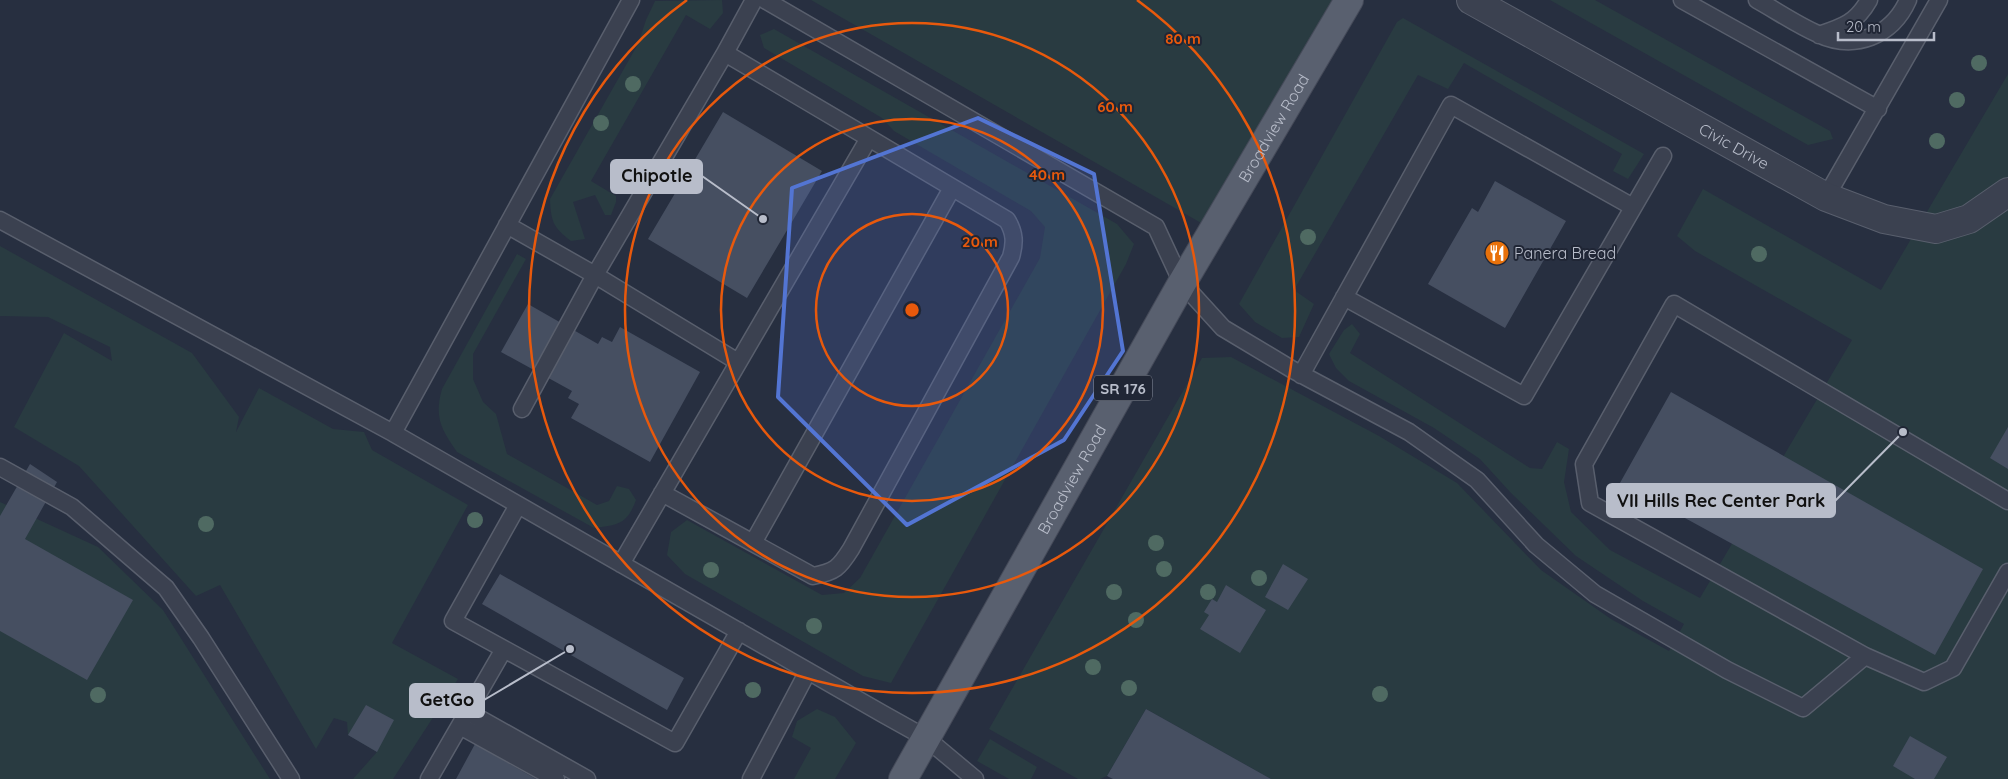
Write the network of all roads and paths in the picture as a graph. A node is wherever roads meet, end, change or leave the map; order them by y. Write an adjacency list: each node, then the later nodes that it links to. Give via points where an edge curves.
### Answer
1 (631, 0): 21 (lane)
2 (754, 0): 12 (lane)
3 (765, 0): 23 (lane, via 1156,227)
4 (1349, 0): 23 (main road, Broadview Road / SR 176)
5 (1471, 0): 18 (street, Civic Drive)
6 (1682, 0): 13 (lane)
7 (1757, 0): 11 (lane)
8 (1869, 0): 11 (lane, via 1862,13 1844,27)
9 (1908, 0): 11 (lane, via 1903,12 1889,28 1870,38 1847,41)
10 (1939, 0): 13 (lane)
11 (1819, 35)
12 (725, 53): 14 (lane); 22 (lane)
13 (1878, 109): 18 (lane)
14 (868, 138): 16 (lane); 25 (lane)
15 (1663, 156): 19 (lane)
16 (952, 188): 33 (lane); 33 (lane, via 1007,220 1013,233 1014,248 851,549 842,565 831,573 813,576)
17 (2008, 192): 18 (street, Civic Drive, via 1969,218 1936,229 1884,219)
18 (1826, 197)
19 (1633, 207): 24 (lane, via 1524,396); 24 (lane, via 1451,105)
20 (0, 220): 28 (lane)
21 (507, 225): 22 (lane); 28 (lane)
22 (595, 275): 25 (lane); 27 (lane)
23 (1182, 283): 26 (lane, via 1223,328); 41 (main road, Broadview Road / SR 176)
24 (1344, 298): 26 (lane)
25 (738, 362): 30 (lane)
26 (1301, 375): 38 (lane, via 1416,437 1477,480 1536,545 1595,594 1735,674 1803,708)
27 (522, 409)
28 (393, 433): 32 (lane)
29 (0, 467): 42 (lane, via 72,507 166,588)
30 (662, 493): 33 (lane); 34 (lane)
31 (2008, 501): 38 (lane, via 1674,304 1584,464 1590,504)
32 (518, 505): 34 (lane); 37 (lane, via 453,621)
33 (753, 543)
34 (621, 564): 36 (lane)
35 (2008, 572): 38 (lane, via 1953,668 1924,682)
36 (739, 631): 37 (lane, via 675,743); 39 (lane)
37 (504, 649): 40 (lane)
38 (1865, 656)
39 (808, 671): 41 (lane); 46 (lane)
40 (464, 719): 43 (lane); 44 (lane); 45 (lane)
41 (926, 738): 47 (main road, Broadview Road / SR 176); 48 (lane)
42 (290, 779)
43 (429, 779)
44 (556, 779)
45 (587, 779)
46 (751, 779)
47 (903, 779)
48 (975, 779)

